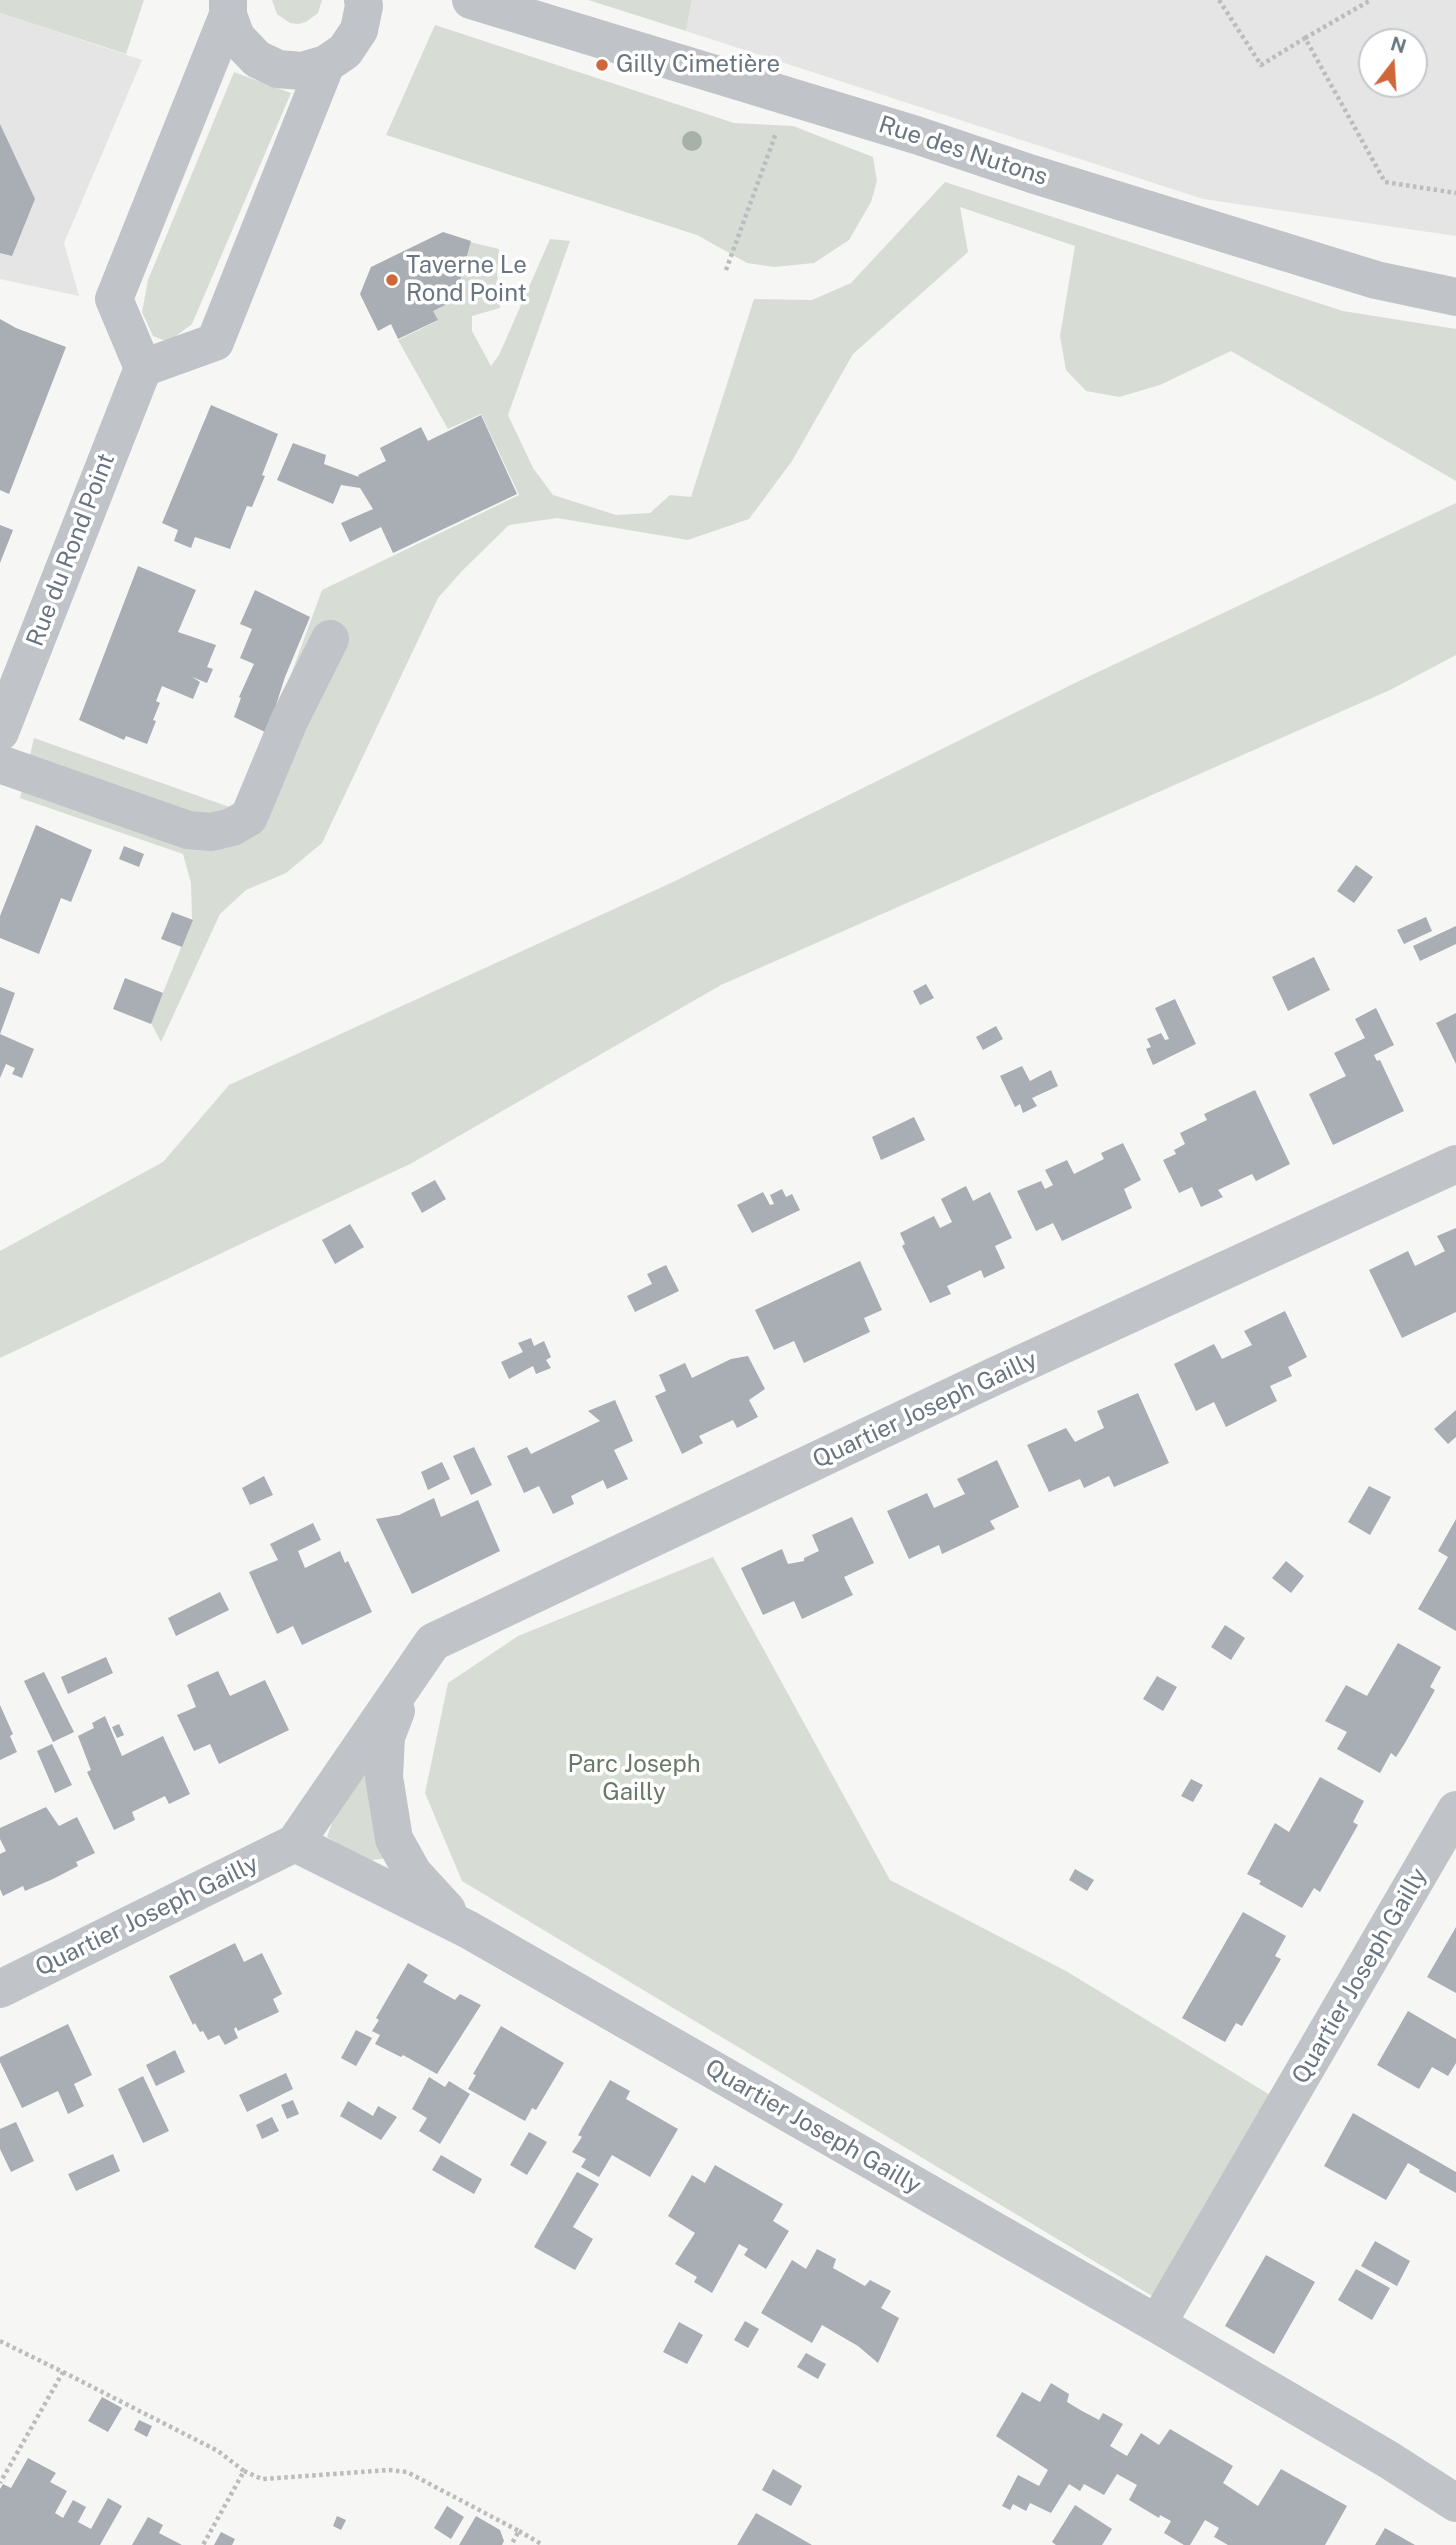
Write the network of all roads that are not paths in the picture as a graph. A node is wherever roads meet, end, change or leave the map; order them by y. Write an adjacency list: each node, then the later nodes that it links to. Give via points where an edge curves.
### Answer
1 (363, 0): 4 (street, via 359,30 345,51)
2 (471, 0): 5 (street, Rue des Nutons, via 1376,280)
3 (228, 7): 4 (street, via 236,37 257,59 278,69 302,71); 6 (street, via 114,299)
4 (326, 64): 6 (street, via 215,342)
5 (1456, 297)
6 (143, 368): 8 (street, Rue du Rond Point)
7 (330, 639): 9 (street, via 248,817 232,827 211,832 188,830)
8 (0, 732)
9 (0, 764)
10 (1456, 1164): 11 (street, Quartier Joseph Gailly, via 433,1642)
11 (410, 1677): 13 (street, Quartier Joseph Gailly); 14 (street, Quartier Joseph Gailly, via 386,1737 384,1777 394,1839 413,1873)
12 (1456, 1810): 16 (street, Quartier Joseph Gailly)
13 (295, 1843): 14 (street, Quartier Joseph Gailly); 15 (street, Quartier Joseph Gailly)
14 (470, 1930): 16 (street, Quartier Joseph Gailly)
15 (0, 1989)
16 (1157, 2324): 17 (street, Quartier Joseph Gailly)
17 (1456, 2503)

